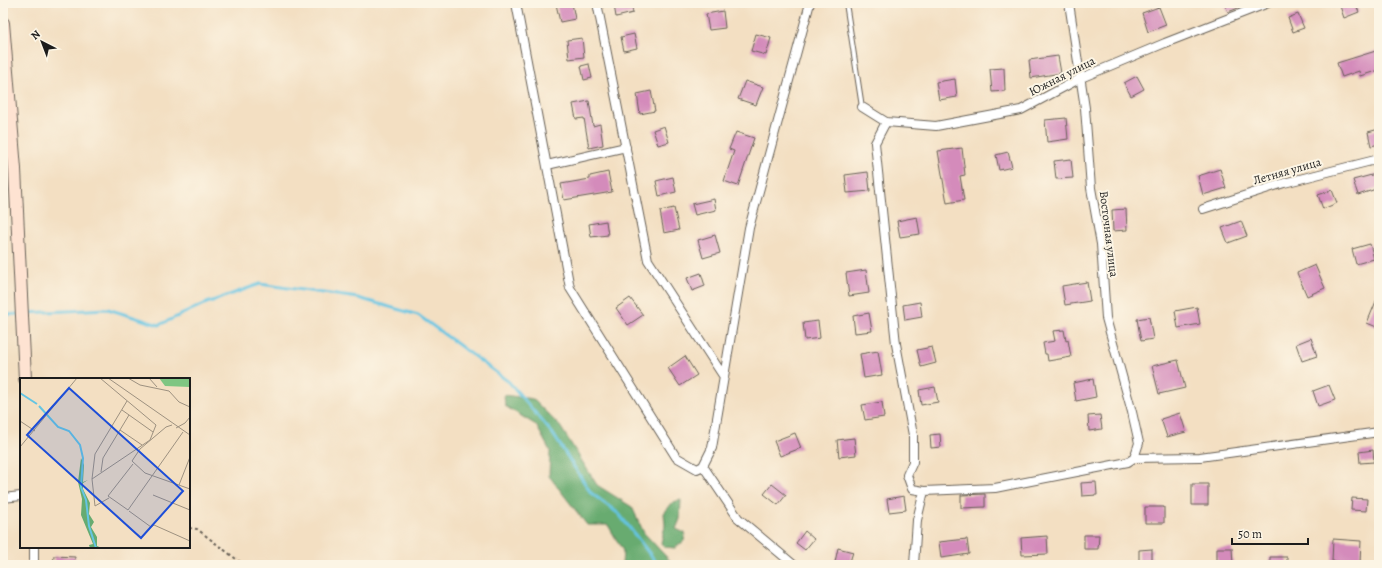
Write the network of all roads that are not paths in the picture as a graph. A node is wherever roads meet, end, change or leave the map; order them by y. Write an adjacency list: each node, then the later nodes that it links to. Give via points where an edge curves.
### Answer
1 (516, 3): 13 (street)
2 (597, 3): 11 (street)
3 (810, 3): 15 (street, via 749,228)
4 (846, 3): 9 (lane)
5 (1069, 3): 8 (street, Восточная улица)
6 (1268, 3): 8 (street, Южная улица)
7 (3, 23): 16 (street, via 15,169)
8 (1081, 78): 10 (street, Южная улица, via 1021,110 936,126); 18 (street, Восточная улица, via 1092,188 1101,244 1106,318 1139,443)
9 (862, 107): 10 (street, Южная улица)
10 (886, 122): 20 (street, via 875,143 896,344 913,435 913,462 907,475 912,489)
11 (626, 148): 13 (street); 15 (street, via 648,260)
12 (1379, 159): 14 (street, Летняя улица, via 1284,183)
13 (547, 165): 19 (street, via 570,288 676,457 697,469)
14 (1203, 209)
15 (724, 377): 19 (street, via 712,448)
16 (25, 378)
17 (1379, 432): 18 (street, via 1200,457)
18 (1131, 460): 20 (street, via 995,488)
19 (703, 466): 25 (street, via 738,518)
20 (924, 491): 26 (street, via 918,520)
21 (20, 496): 22 (street)
22 (3, 498)
23 (34, 548): 24 (street)
24 (34, 565)
25 (794, 565)
26 (914, 565)

